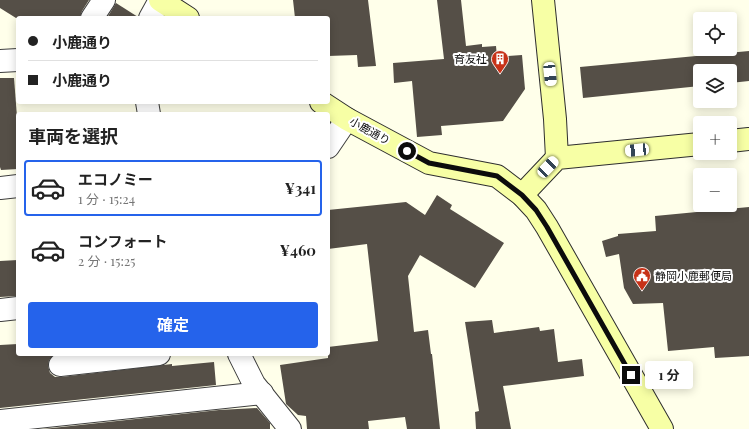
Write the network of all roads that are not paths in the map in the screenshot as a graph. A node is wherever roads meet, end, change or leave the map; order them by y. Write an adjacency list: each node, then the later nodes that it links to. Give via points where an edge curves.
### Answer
1 (104, 0): 4 (street)
2 (160, 0): 5 (street); 6 (street)
3 (543, 0): 15 (street)
4 (93, 16)
5 (151, 16)
6 (185, 16)
7 (16, 60): 8 (street)
8 (0, 61)
9 (324, 104): 10 (street, 小鹿通り)
10 (347, 119): 13 (street); 18 (street, 小鹿通り, via 429,163 497,176)
11 (749, 139): 12 (street)
12 (737, 140)
13 (330, 144)
14 (693, 145): 15 (street)
15 (557, 158): 18 (street)
16 (16, 186): 17 (street)
17 (0, 188)
18 (522, 195): 27 (street, 小鹿通り, via 547,227)
19 (16, 308): 20 (street)
20 (0, 310)
21 (141, 356): 23 (street)
22 (240, 356): 24 (street, via 254,384)
23 (60, 365)
24 (262, 393): 25 (street); 26 (street)
25 (0, 421)
26 (290, 429)
27 (662, 429)

